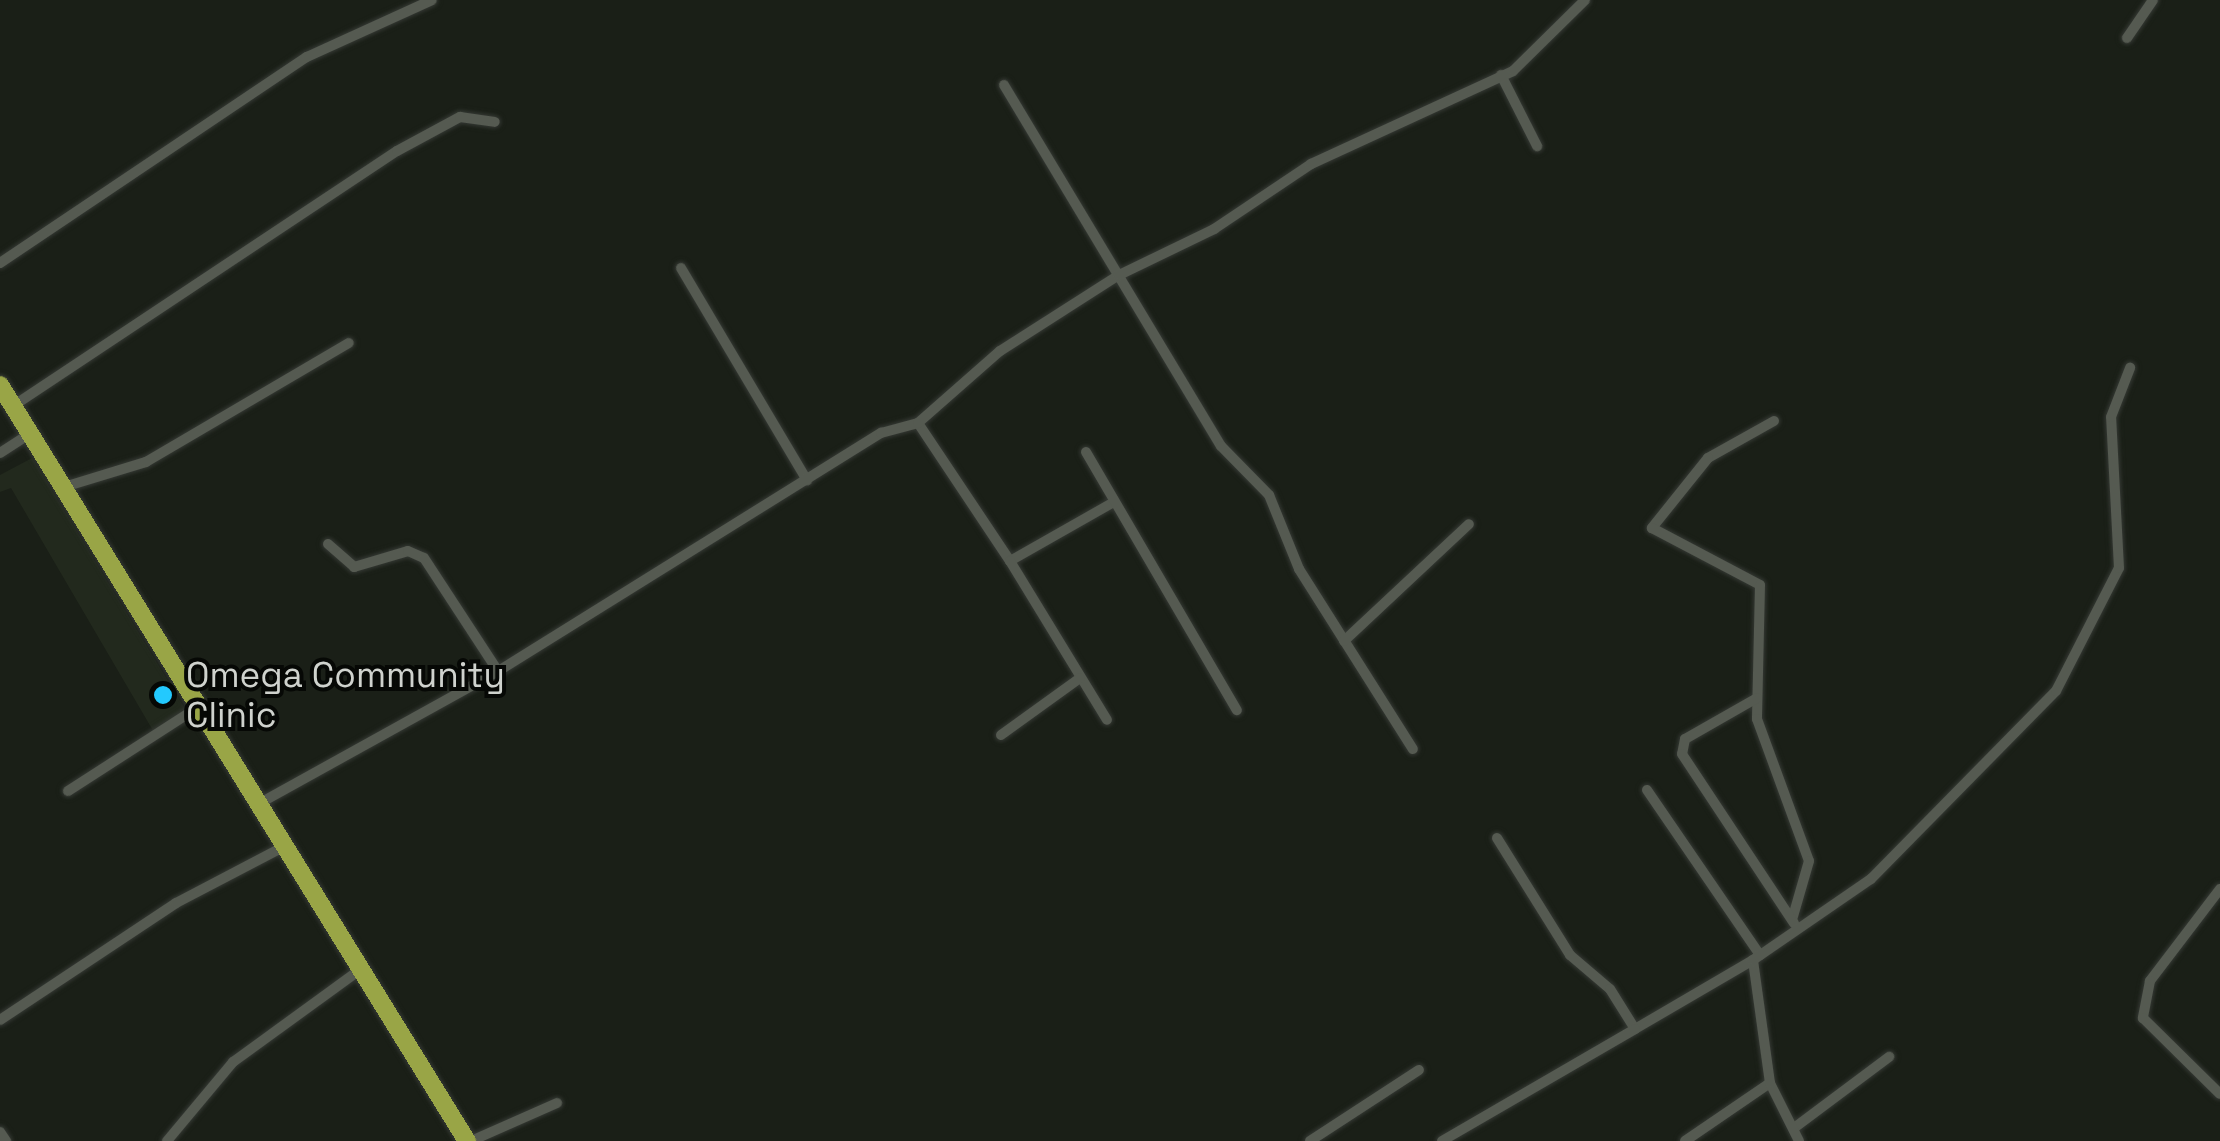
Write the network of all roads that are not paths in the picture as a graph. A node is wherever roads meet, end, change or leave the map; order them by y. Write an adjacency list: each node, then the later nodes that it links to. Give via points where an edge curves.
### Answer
1 (432, 0): 9 (street, via 279,74)
2 (1586, 0): 5 (street)
3 (2153, 0): 4 (street)
4 (2127, 38)
5 (1501, 75): 8 (street); 11 (street, via 1310,164 1214,230)
6 (1004, 85): 11 (street)
7 (494, 122): 15 (street, via 460,117 397,150)
8 (1536, 146)
9 (0, 263)
10 (680, 268): 21 (street)
11 (1119, 275): 17 (street, via 1000,350); 27 (street, via 1221,446 1268,496)
12 (350, 343): 22 (street, via 146,462 94,485)
13 (2130, 368): 42 (street, via 2111,417 2119,568 2056,691 1871,878)
14 (0, 385): 15 (highway)
15 (13, 406): 18 (highway)
16 (1774, 421): 30 (street, via 1708,458 1652,528 1760,585)
17 (918, 424): 21 (street, via 882,433); 26 (street)
18 (28, 434): 20 (street); 22 (highway)
19 (1086, 452): 23 (street)
20 (0, 453)
21 (807, 480): 28 (street)
22 (63, 487): 31 (highway)
23 (1114, 502): 26 (street); 32 (street)
24 (1469, 524): 27 (street)
25 (328, 544): 28 (street, via 354,567 408,551 424,558)
26 (1010, 561): 29 (street)
27 (1344, 641): 35 (street)
28 (498, 672): 38 (street)
29 (1080, 678): 33 (street); 34 (street)
30 (1757, 698): 42 (street, via 1756,719 1806,842 1810,883); 42 (street, via 1685,738 1682,754)
31 (201, 706): 37 (street); 38 (highway)
32 (1237, 710)
33 (1106, 720)
34 (1000, 735)
35 (1414, 749)
36 (1647, 790): 43 (street)
37 (68, 791)
38 (262, 802): 40 (highway)
39 (1498, 838): 46 (street, via 1570,955 1610,990)
40 (288, 844): 44 (highway, via 309,898); 45 (street, via 176,903)
41 (2220, 889): 50 (street, via 2150,981 2143,1018)
42 (1795, 924): 43 (street)
43 (1757, 958): 46 (street); 49 (street)
44 (358, 972): 55 (street, via 233,1062); 56 (highway)
45 (0, 1020)
46 (1635, 1029): 58 (street)
47 (1889, 1058): 52 (street)
48 (1419, 1070): 57 (street)
49 (1770, 1083): 52 (street); 59 (street)
50 (2220, 1094)
51 (558, 1102): 56 (street)
52 (1794, 1128): 60 (street)
53 (0, 1132): 54 (street)
54 (6, 1141)
55 (168, 1141)
56 (469, 1141)
57 (1310, 1141)
58 (1442, 1141)
59 (1686, 1141)
60 (1799, 1141)

